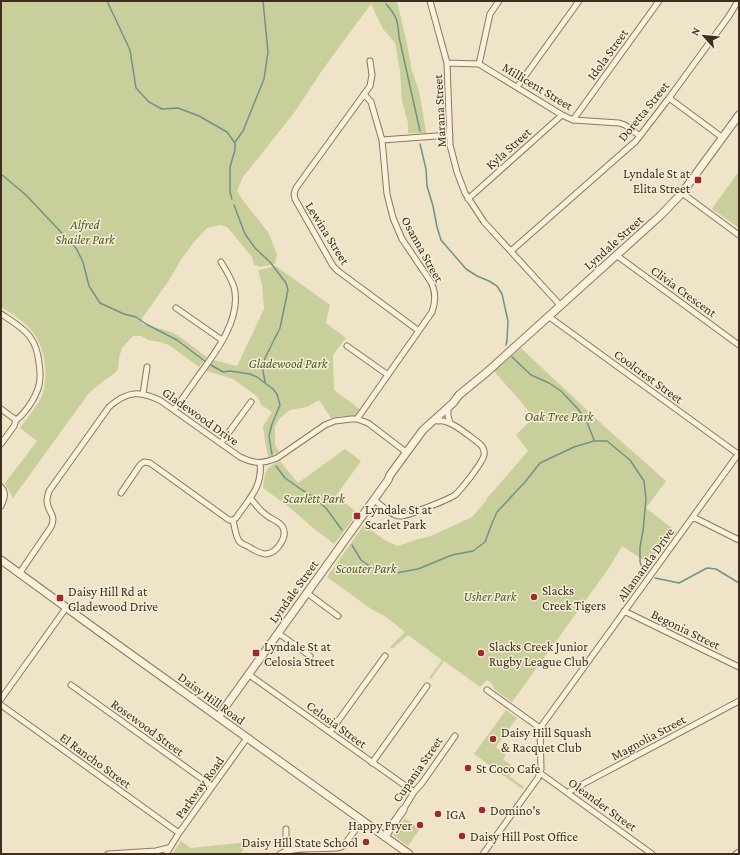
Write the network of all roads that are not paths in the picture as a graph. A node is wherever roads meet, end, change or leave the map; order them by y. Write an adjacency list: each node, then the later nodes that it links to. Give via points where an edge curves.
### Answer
1 (430, 1): 7 (street, Marana Street)
2 (499, 1): 8 (street, via 490,14)
3 (579, 1): 9 (street)
4 (659, 1): 14 (street, Idola Street)
5 (737, 1): 11 (street, Doretta Street, via 729,16)
6 (370, 61): 10 (street, Lewina Street, via 372,80)
7 (447, 63): 8 (street, Millicent Street); 15 (street, Marana Street)
8 (479, 64): 9 (street, Millicent Street)
9 (517, 87): 12 (street, Millicent Street)
10 (364, 94): 18 (street, Osanna Street, via 371,102); 29 (street, Lewina Street, via 296,188 295,199 333,266)
11 (669, 98): 16 (street, Doretta Street); 17 (street)
12 (562, 115): 14 (street, Millicent Street); 20 (street, Kyla Street)
13 (739, 115): 17 (street, Lyndale Street)
14 (573, 120): 16 (street, Millicent Street, via 619,123)
15 (450, 135): 18 (street); 20 (street, Marana Street, via 457,172)
16 (640, 136): 22 (street, Doretta Street)
17 (723, 138): 19 (street, Lyndale Street)
18 (382, 140): 29 (street, Osanna Street, via 387,194 393,218 402,239 434,288 435,304 432,312)
19 (682, 193): 21 (street); 23 (street, Lyndale Street)
20 (468, 199): 22 (street, Marana Street, via 484,222)
21 (739, 235)
22 (511, 251): 25 (street, Marana Street)
23 (616, 255): 25 (street, Lyndale Street); 31 (street, Clivia Crescent)
24 (221, 262): 30 (street, via 232,282 235,300 233,314)
25 (560, 305): 28 (street, Lyndale Street)
26 (176, 308): 30 (street)
27 (1, 314): 42 (street, via 29,336 37,350 41,372 40,384 34,398)
28 (548, 316): 34 (street, Lyndale Street); 48 (street, Coolcrest Street)
29 (418, 330): 35 (street, Osanna Street)
30 (222, 340): 39 (street)
31 (739, 345)
32 (347, 346): 35 (street)
33 (147, 367): 36 (street)
34 (486, 372): 40 (street, Lyndale Street); 47 (street, Lyndale Street, via 427,425)
35 (388, 375): 41 (street, Osanna Street)
36 (144, 394): 39 (street, Gladewood Drive); 59 (street, Gladewood Drive, via 126,396 110,407 49,491 48,507 54,522)
37 (251, 402): 45 (street)
38 (1, 409): 42 (street)
39 (174, 410): 45 (street, Gladewood Drive)
40 (448, 411): 43 (street, Lyndale Street); 44 (street)
41 (357, 419): 47 (street, via 368,423); 49 (street, via 335,420 277,458)
42 (16, 420): 46 (street)
43 (438, 420): 44 (street); 47 (street, Lyndale Street)
44 (450, 423): 53 (street, via 480,444 485,454 459,491 448,499 404,516 395,515)
45 (221, 443): 49 (street, Gladewood Drive, via 240,457)
46 (1, 444)
47 (408, 453): 53 (street, Lyndale Street)
48 (739, 453): 55 (street, Allamanda Drive)
49 (260, 463): 52 (street, via 258,484)
50 (2, 488): 54 (street, via 5,496)
51 (120, 493): 56 (street, via 140,465 144,462 150,463 229,520)
52 (250, 498): 56 (street); 56 (street, via 264,514 282,526 285,532 277,548 267,554 261,554 243,544 237,537)
53 (374, 500): 60 (street, Lyndale Street)
54 (1, 506)
55 (693, 517): 57 (street); 62 (street, Allamanda Drive)
56 (233, 520)
57 (739, 540)
58 (1, 560): 59 (street, Daisy Hill Road)
59 (19, 574): 61 (street, Daisy Hill Road)
60 (307, 593): 63 (street); 64 (street, Lyndale Street)
61 (66, 608): 72 (street); 75 (street, Daisy Hill Road)
62 (624, 611): 67 (street, Begonia Street); 76 (street, Allamanda Drive)
63 (338, 616)
64 (278, 633): 65 (street); 68 (street, Lyndale Street)
65 (310, 656)
66 (385, 656): 77 (street)
67 (739, 667)
68 (248, 674): 75 (street, Lyndale Street); 77 (street, Celosia Street)
69 (71, 685): 82 (street, Rosewood Street)
70 (427, 686): 80 (street)
71 (487, 690): 76 (street)
72 (1, 699)
73 (739, 701): 84 (street, Magnolia Street)
74 (1, 705): 88 (street, El Rancho Street)
75 (218, 717): 79 (street, Daisy Hill Road)
76 (540, 728): 81 (street)
77 (330, 732): 80 (street, Celosia Street)
78 (455, 736): 83 (street, Cupania Street)
79 (247, 738): 82 (street, Parkway Road); 86 (street, Daisy Hill Road)
80 (372, 763): 83 (street, Celosia Street)
81 (540, 773): 84 (street, Oleander Street); 97 (street)
82 (212, 786): 88 (street, Parkway Road)
83 (414, 792): 85 (street, Cupania Street)
84 (568, 792): 98 (street, Oleander Street)
85 (403, 810): 89 (street, Cupania Street)
86 (362, 821): 89 (street, Daisy Hill Road); 91 (street, via 341,847)
87 (286, 829): 91 (street)
88 (179, 833): 90 (street, Parkway Road)
89 (385, 837): 96 (street, Daisy Hill Road)
90 (168, 848): 93 (street); 94 (street, Parkway Road)
91 (286, 851): 95 (street)
92 (739, 852): 99 (street)
93 (108, 854)
94 (166, 854)
95 (280, 854)
96 (409, 854)
97 (484, 854)
98 (652, 854)
99 (736, 854)

